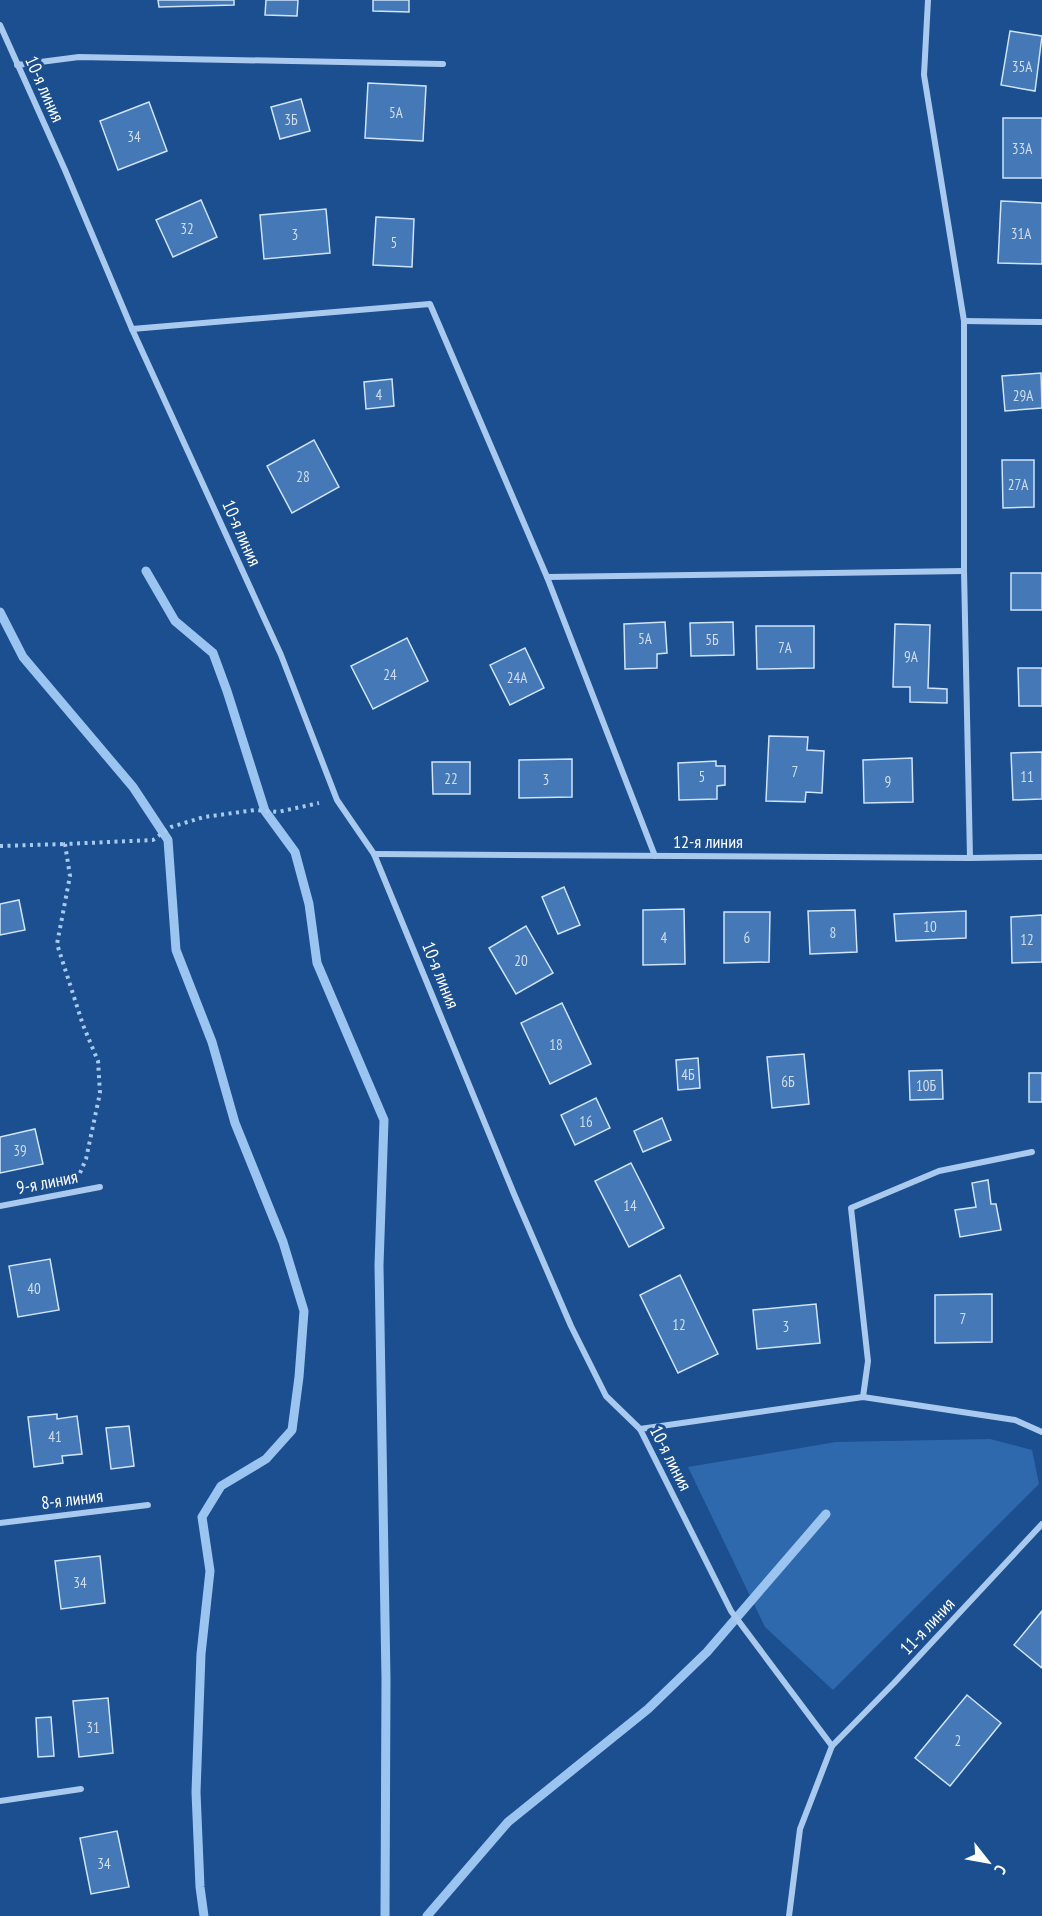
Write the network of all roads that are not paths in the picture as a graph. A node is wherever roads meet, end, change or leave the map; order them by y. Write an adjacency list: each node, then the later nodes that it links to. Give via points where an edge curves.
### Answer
1 (928, 0): 5 (street, via 924,75)
2 (0, 25): 4 (street, 10-я линия)
3 (443, 64): 4 (street, via 79,57)
4 (17, 65): 7 (street, 10-я линия)
5 (964, 321): 6 (street); 8 (street)
6 (1042, 322)
7 (132, 329): 9 (street, via 430,304); 10 (street, 10-я линия, via 281,655 337,800)
8 (964, 571): 9 (street); 13 (street)
9 (547, 577): 11 (street)
10 (374, 854): 11 (street, 12-я линия); 18 (street, 10-я линия, via 572,1326 606,1396)
11 (656, 855): 13 (street, 12-я линия)
12 (1042, 857): 13 (street, 12-я линия)
13 (970, 858)
14 (1032, 1152): 17 (street, via 939,1171 851,1208 868,1361)
15 (100, 1187): 16 (street, 9-я линия)
16 (0, 1206)
17 (863, 1397): 18 (street); 19 (street, via 1015,1420)
18 (640, 1429): 23 (street, 10-я линия, via 731,1611)
19 (1042, 1432)
20 (148, 1505): 21 (street, 8-я линия)
21 (0, 1523)
22 (1042, 1524): 23 (street, 11-я линия)
23 (832, 1746): 26 (street, via 800,1829)
24 (81, 1789): 25 (street)
25 (0, 1801)
26 (789, 1916)

